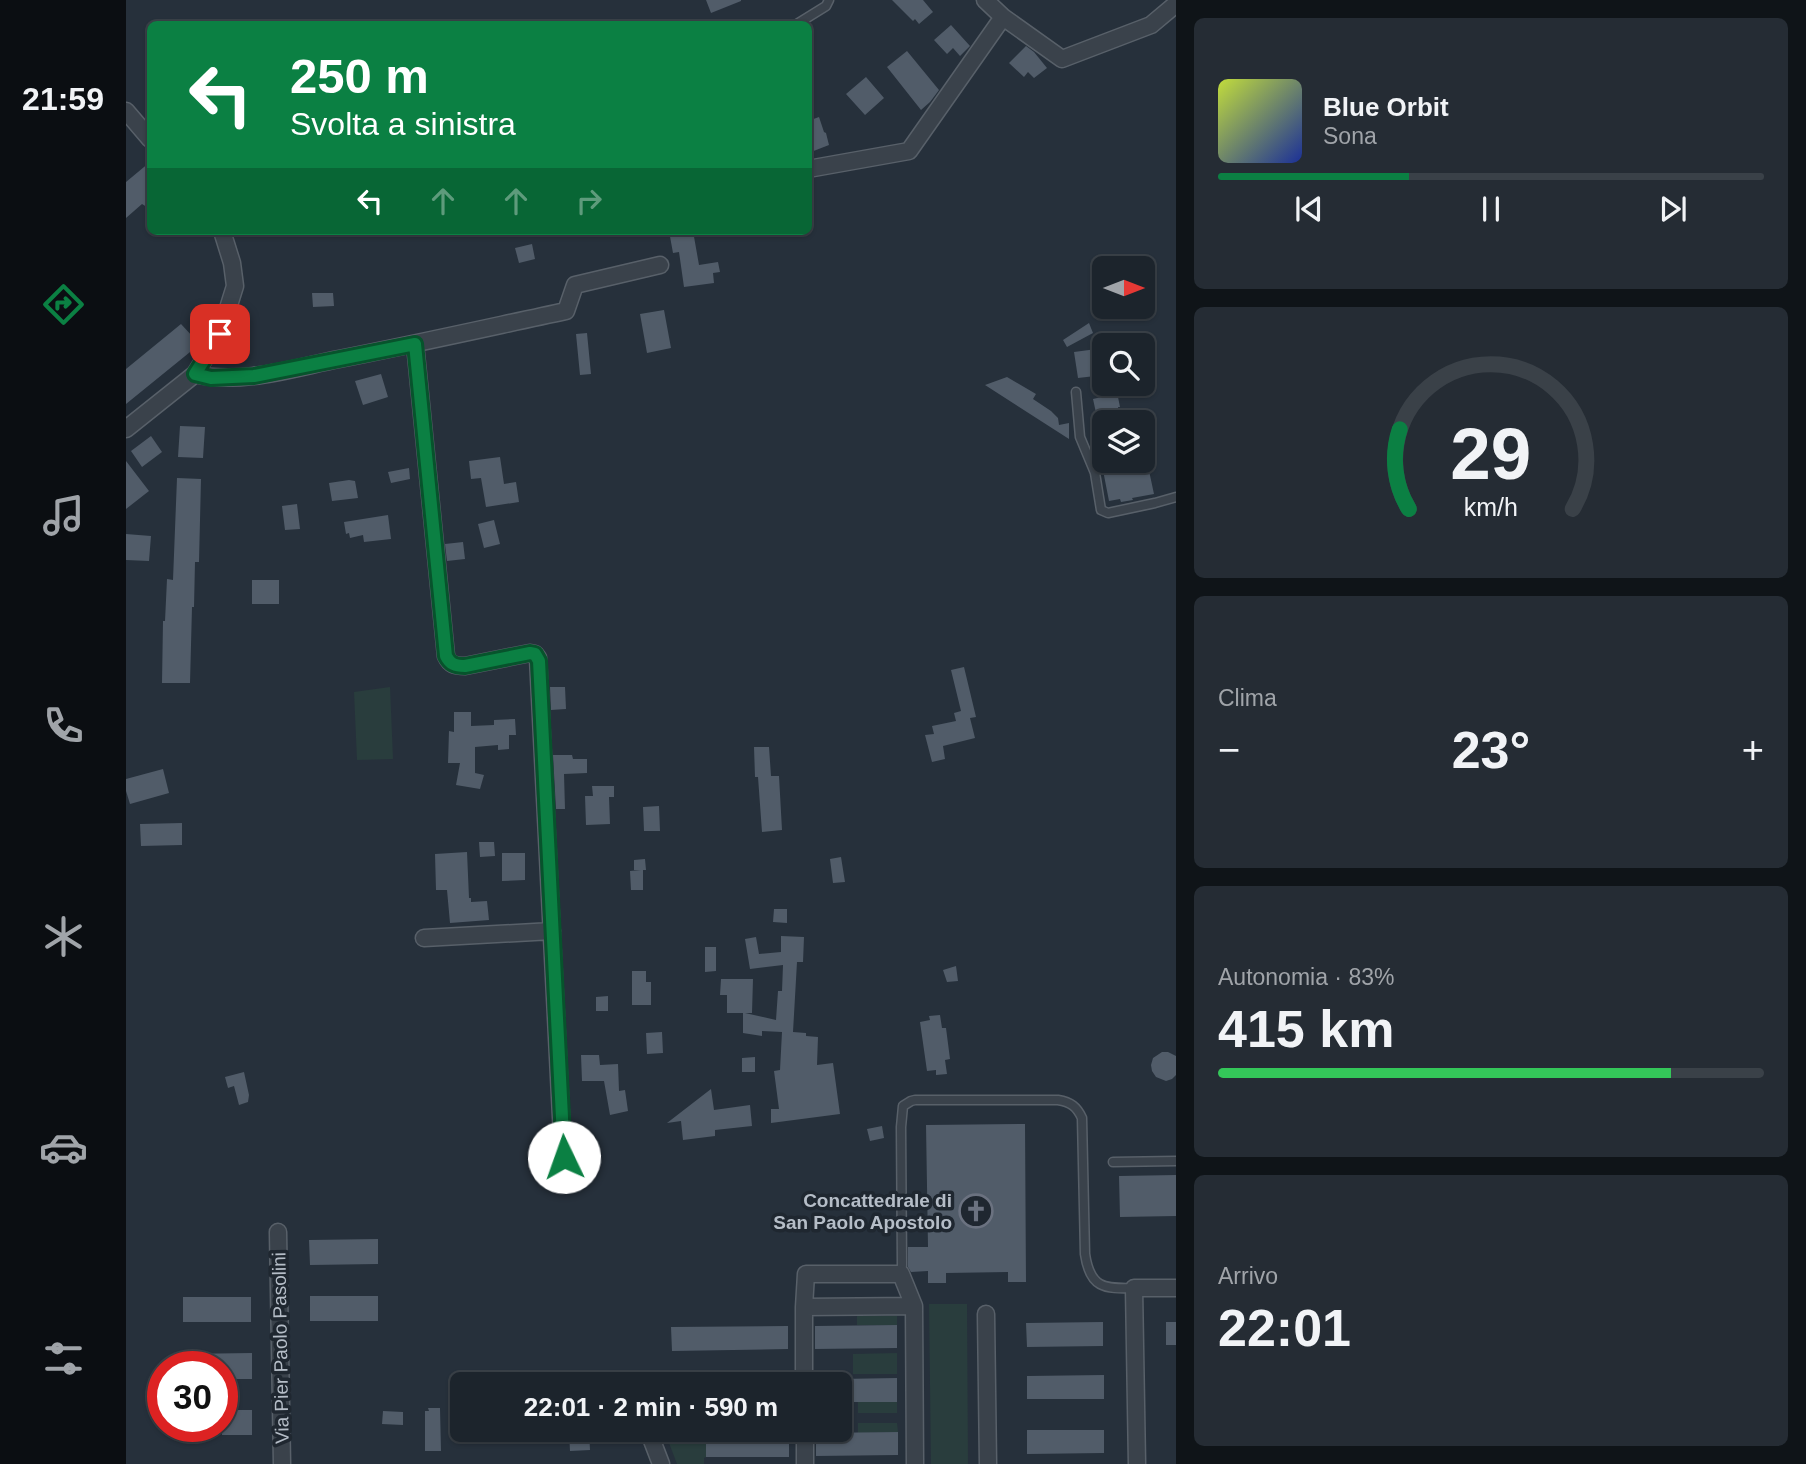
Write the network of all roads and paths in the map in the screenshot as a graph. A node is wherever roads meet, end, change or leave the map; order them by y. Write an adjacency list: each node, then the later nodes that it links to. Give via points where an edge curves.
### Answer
1 (829, 0): 5 (lane, via 827,6)
2 (985, 0): 4 (street)
3 (1176, 4): 4 (street, via 1151,24 1062,60)
4 (1003, 17): 8 (street, via 909,151)
5 (802, 21)
6 (126, 111): 7 (street)
7 (147, 136)
8 (812, 168)
9 (224, 235): 12 (street, via 235,286 220,334)
10 (660, 265): 11 (street, via 575,285 566,311)
11 (415, 344): 12 (street, via 254,376); 16 (street, via 446,656 456,666 530,653 538,658)
12 (195, 374): 14 (street)
13 (1076, 392): 15 (lane, via 1080,437 1095,473 1101,510 1108,513)
14 (126, 429)
15 (1176, 496)
16 (552, 932): 17 (street); 18 (street)
17 (424, 938)
18 (564, 1157)
19 (1176, 1161): 20 (lane)
20 (1112, 1162)
21 (278, 1231): 31 (street, Via Pier Paolo Pasolini)
22 (901, 1274): 23 (lane, via 903,1106 915,1100 1058,1100 1072,1104 1082,1118 1085,1254 1091,1276 1107,1287); 25 (street); 26 (street, via 806,1274)
23 (1134, 1288): 24 (street); 36 (street)
24 (1176, 1288)
25 (914, 1306): 26 (street); 34 (street)
26 (804, 1307): 28 (street)
27 (986, 1314): 35 (street)
28 (804, 1372)
29 (653, 1442): 32 (street)
30 (804, 1442): 33 (street)
31 (282, 1464)
32 (661, 1464)
33 (805, 1464)
34 (915, 1464)
35 (988, 1464)
36 (1136, 1464)

